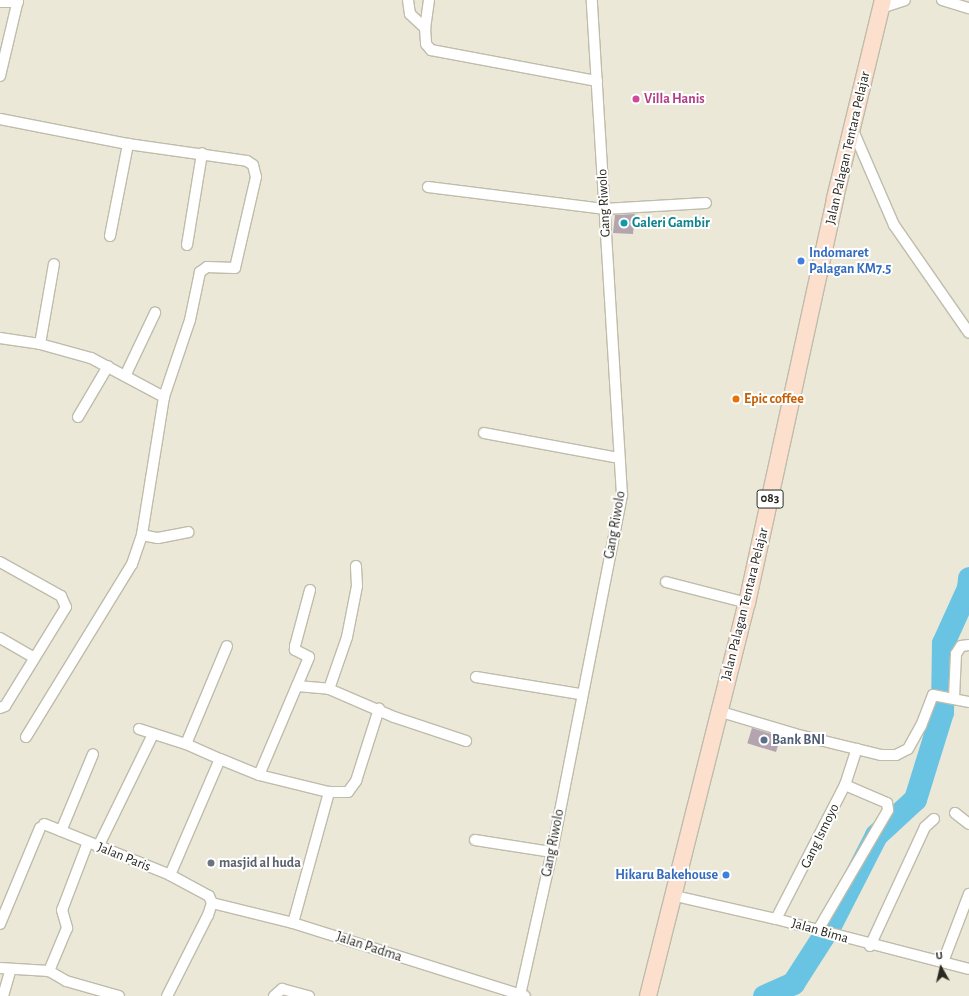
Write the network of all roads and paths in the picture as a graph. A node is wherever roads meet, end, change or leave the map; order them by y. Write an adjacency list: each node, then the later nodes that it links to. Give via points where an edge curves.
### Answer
1 (408, 0): 10 (street, via 410,14)
2 (429, 0): 10 (street)
3 (592, 0): 12 (street, Gang Riwolo)
4 (905, 0): 8 (street)
5 (942, 0): 9 (street)
6 (18, 1): 7 (street); 11 (street)
7 (0, 2)
8 (882, 4): 14 (main road, Jalan Palagan Tentara Pelajar / 083)
9 (969, 8)
10 (425, 28): 12 (street, via 426,44 431,50)
11 (0, 76)
12 (597, 81): 19 (street, Gang Riwolo)
13 (0, 119): 15 (street)
14 (852, 128): 24 (street, via 894,225); 39 (main road, Jalan Palagan Tentara Pelajar / 083)
15 (128, 144): 16 (street); 20 (street)
16 (202, 153): 21 (street); 29 (street, via 247,161 253,165 256,177 236,266 231,270 204,268 200,272 190,320)
17 (428, 187): 19 (street)
18 (706, 203): 19 (street)
19 (604, 209): 32 (street, Gang Riwolo)
20 (110, 236)
21 (187, 245)
22 (54, 264): 26 (street)
23 (155, 313): 28 (street)
24 (969, 333)
25 (0, 338): 26 (street)
26 (40, 344): 27 (street, via 76,353)
27 (108, 366): 28 (street); 30 (street)
28 (126, 374): 29 (street)
29 (164, 397): 34 (street)
30 (78, 417)
31 (484, 434): 32 (street)
32 (619, 458): 47 (street, Gang Riwolo, via 622,495)
33 (188, 532): 34 (street, via 158,538)
34 (142, 535): 55 (street, via 132,564)
35 (0, 562): 43 (street, via 61,596 64,601 66,607)
36 (356, 566): 46 (street, via 357,586 347,637)
37 (666, 582): 39 (street)
38 (310, 590): 45 (street, via 295,642 295,650 309,656)
39 (747, 603): 52 (main road, Jalan Palagan Tentara Pelajar / 083)
40 (0, 638): 43 (street)
41 (969, 645): 48 (street, via 961,646 956,654)
42 (227, 646): 57 (street)
43 (33, 657): 50 (street, via 5,706)
44 (476, 677): 47 (street)
45 (297, 686): 46 (street); 61 (street)
46 (329, 689): 51 (street)
47 (580, 694): 71 (street, Gang Riwolo)
48 (952, 698): 49 (street); 58 (street, via 937,695 930,697 921,726 908,749 896,756)
49 (969, 702)
50 (0, 708)
51 (379, 709): 56 (street); 63 (street, via 356,781 348,792)
52 (718, 711): 58 (street); 74 (main road, Jalan Palagan Tentara Pelajar / 083)
53 (139, 729): 54 (street)
54 (153, 734): 57 (street); 70 (street)
55 (26, 737)
56 (466, 741)
57 (186, 744): 60 (street)
58 (857, 749): 62 (street, Gang Ismoyo)
59 (93, 754): 67 (street)
60 (220, 759): 61 (street); 72 (street)
61 (259, 775): 63 (street)
62 (845, 785): 76 (street, Gang Ismoyo); 79 (street, via 887,803 888,810)
63 (329, 792): 77 (street)
64 (955, 813): 66 (street)
65 (934, 819): 80 (street, via 925,827)
66 (969, 824)
67 (61, 831): 69 (street); 78 (street, via 42,826)
68 (475, 840): 71 (street)
69 (88, 842): 70 (street, Jalan Paris); 85 (street, Jalan Paris, via 62,910 67,928)
70 (98, 846): 72 (street, Jalan Paris)
71 (552, 852): 86 (street, Gang Riwolo)
72 (170, 876): 75 (street, Jalan Paris, via 203,891)
73 (969, 894): 81 (street)
74 (671, 895): 76 (street, Jalan Bima); 92 (main road, Jalan Palagan Tentara Pelajar / 083)
75 (212, 904): 77 (street, Jalan Padma); 89 (street)
76 (776, 919): 79 (street, Jalan Bima)
77 (293, 923): 86 (street, Jalan Padma)
78 (0, 924)
79 (822, 932): 80 (street, Jalan Bima)
80 (870, 946): 81 (street, Jalan Bima)
81 (943, 962): 83 (street, Jalan Bima)
82 (0, 968): 84 (street)
83 (969, 970)
84 (10, 971): 85 (street); 87 (street)
85 (49, 971): 88 (street, via 66,981)
86 (522, 995)
87 (3, 996)
88 (119, 996)
89 (167, 996)
90 (274, 996): 91 (street, via 282,989)
91 (309, 996)
92 (648, 996)

